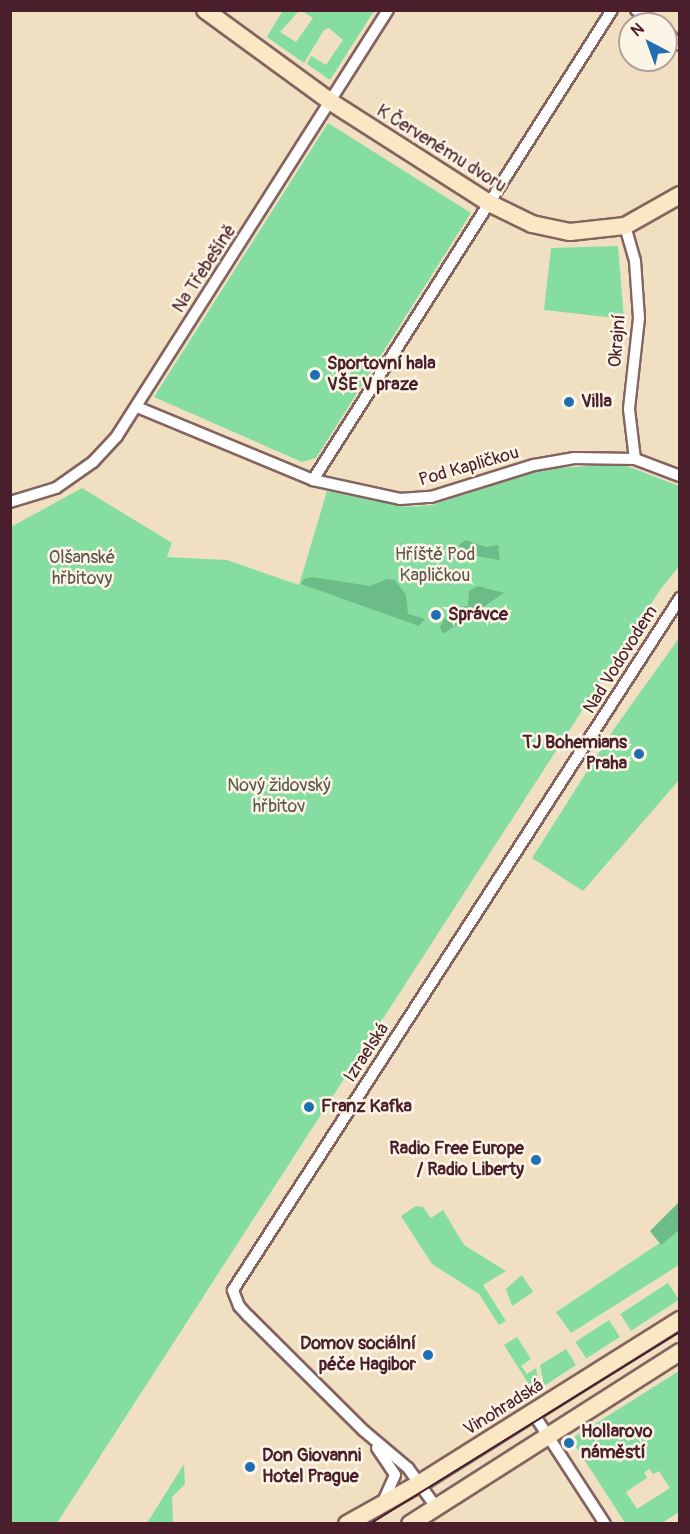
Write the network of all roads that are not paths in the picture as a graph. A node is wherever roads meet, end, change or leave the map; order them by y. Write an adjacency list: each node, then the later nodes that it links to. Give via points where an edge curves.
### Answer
1 (388, 10): 4 (street, Na Třebešíně)
2 (612, 10): 6 (street)
3 (211, 13): 4 (main road, K Červenému dvoru)
4 (331, 102): 6 (main road, K Červenému dvoru); 8 (street, Na Třebešíně)
5 (680, 195): 7 (main road, K Červenému dvoru)
6 (489, 203): 7 (main road, K Červenému dvoru, via 551,229 594,232); 11 (street)
7 (625, 226): 9 (street, Okrajní, via 635,261 639,318 629,409)
8 (137, 407): 11 (street, Pod Kapličkou); 12 (street, Na Třebešíně, via 93,462 56,488)
9 (634, 459): 10 (street, Pod Kapličkou); 11 (street, Pod Kapličkou, via 574,458 534,465 458,490 414,499 381,496)
10 (680, 476)
11 (313, 480)
12 (10, 502)
13 (680, 598): 14 (street, Nad Vodovodem)
14 (533, 830): 18 (street, Izraelská, via 474,913 241,1275 234,1296 248,1316)
15 (680, 1320): 17 (main road, Vinohradská)
16 (680, 1352): 19 (main road)
17 (533, 1413): 19 (street); 20 (main road, Vinohradská)
18 (364, 1431): 20 (street); 21 (street, via 395,1475)
19 (548, 1436): 22 (main road); 26 (street)
20 (420, 1483): 21 (main road, Vinohradská); 22 (street)
21 (381, 1506): 23 (main road, Vinohradská)
22 (436, 1507): 25 (main road)
23 (362, 1520): 24 (main road, Vinohradská)
24 (348, 1524)
25 (410, 1524)
26 (605, 1524)

